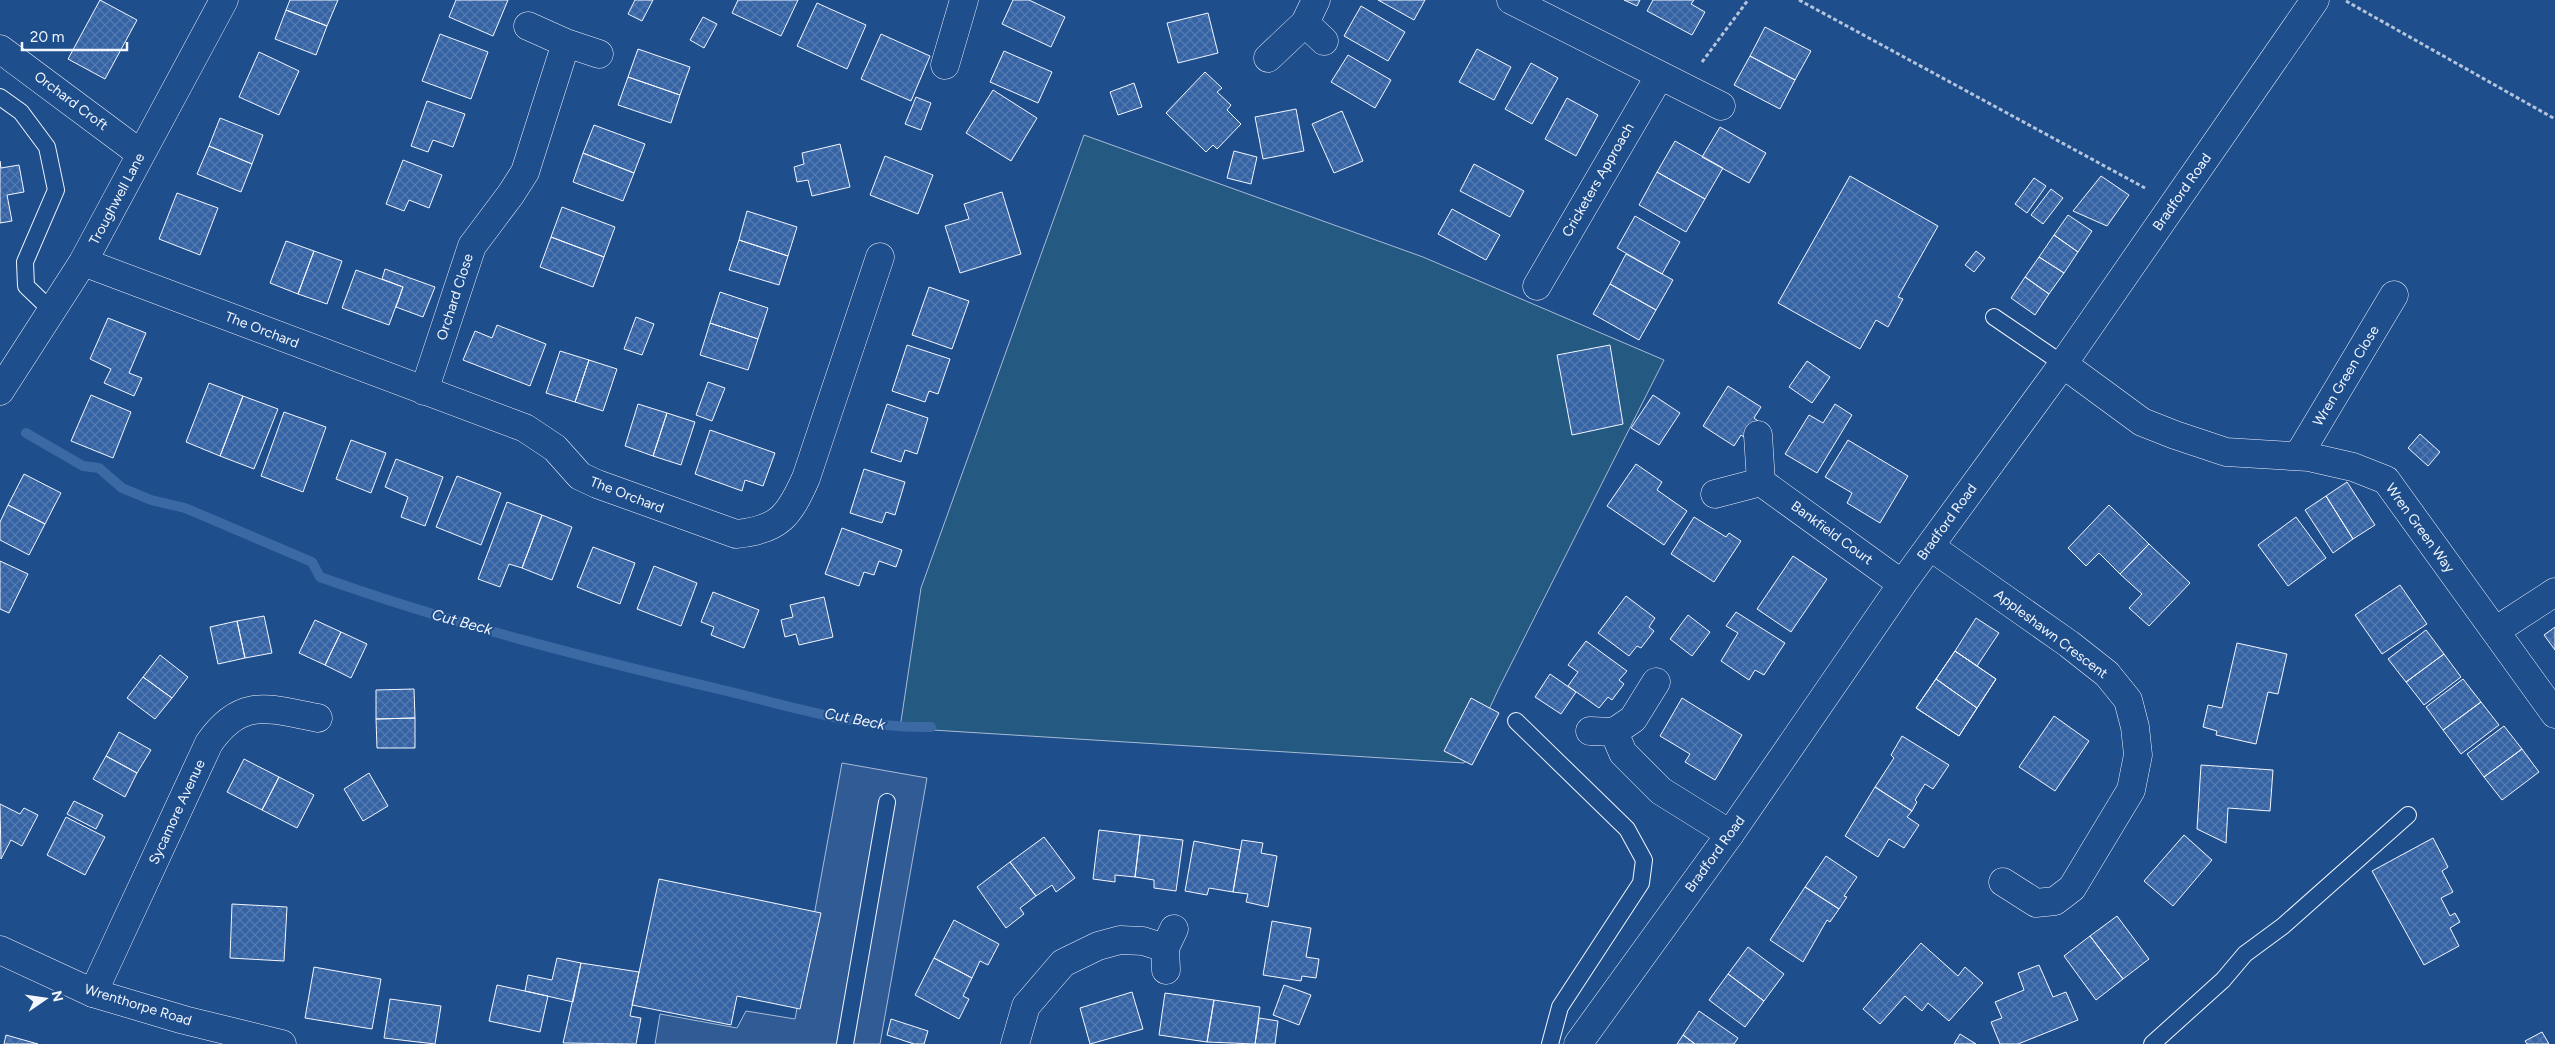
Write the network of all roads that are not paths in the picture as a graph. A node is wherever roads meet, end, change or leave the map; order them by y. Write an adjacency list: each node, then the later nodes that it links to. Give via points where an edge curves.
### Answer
1 (224, 0): 15 (street, Troughwell Lane)
2 (1511, 0): 12 (street)
3 (2316, 0): 22 (street, Bradford Road)
4 (958, 2): 11 (street)
5 (1315, 21): 10 (street)
6 (528, 26): 7 (street)
7 (566, 44): 9 (street); 24 (street, Orchard Close, via 525,172 472,246)
8 (0, 49): 15 (street, Orchard Croft)
9 (599, 54)
10 (1268, 58)
11 (945, 65)
12 (1672, 81): 14 (street); 18 (street, Cricketers Approach)
13 (0, 97): 20 (lane, via 21,112 47,147 56,190 25,262 26,286)
14 (1721, 106)
15 (141, 154): 17 (street, Troughwell Lane)
16 (880, 256): 24 (street, The Orchard, via 806,478 788,513 757,532 736,534 715,528 597,484 580,476 556,448 524,428)
17 (84, 262): 20 (street, Troughwell Lane); 24 (street, The Orchard)
18 (1537, 286)
19 (2394, 295): 26 (street, Wren Green Close)
20 (52, 311): 23 (street, Troughwell Lane)
21 (1994, 317): 22 (lane)
22 (2064, 364): 26 (street, Wren Green Way, via 2142,422 2167,432 2226,452); 29 (street, Bradford Road)
23 (0, 391)
24 (424, 391)
25 (1758, 435): 27 (street)
26 (2298, 456): 32 (street, Wren Green Way, via 2353,467 2386,480)
27 (1762, 482): 28 (street); 30 (street, Bankfield Court)
28 (1715, 494)
29 (1930, 547): 30 (street, Bradford Road); 40 (street, Appleshawn Crescent, via 2107,674 2128,700 2135,727 2138,755 2131,790 2072,888 2056,901 2036,903)
30 (1902, 584): 39 (street, Bradford Road)
31 (2555, 592): 32 (street)
32 (2495, 631): 34 (street, Wren Green Way)
33 (1656, 682): 39 (street, via 1633,719 1602,731 1661,791)
34 (2555, 714)
35 (318, 718): 43 (street, Sycamore Avenue, via 266,708 240,712 221,725 209,743)
36 (1516, 721): 47 (lane, via 1627,830 1644,860 1641,883 1560,1007)
37 (887, 802): 45 (lane)
38 (2408, 815): 49 (lane, via 2283,926 2245,954 2223,980)
39 (1730, 834): 48 (street, Bradford Road)
40 (2003, 882)
41 (1168, 949): 46 (street, via 1143,941 1120,940 1098,946 1063,964 1026,1006)
42 (0, 950): 43 (street, Wrenthorpe Road)
43 (93, 993): 44 (street, Wrenthorpe Road)
44 (282, 1044)
45 (845, 1044)
46 (1015, 1044)
47 (1550, 1044)
48 (1578, 1044)
49 (2152, 1044)

